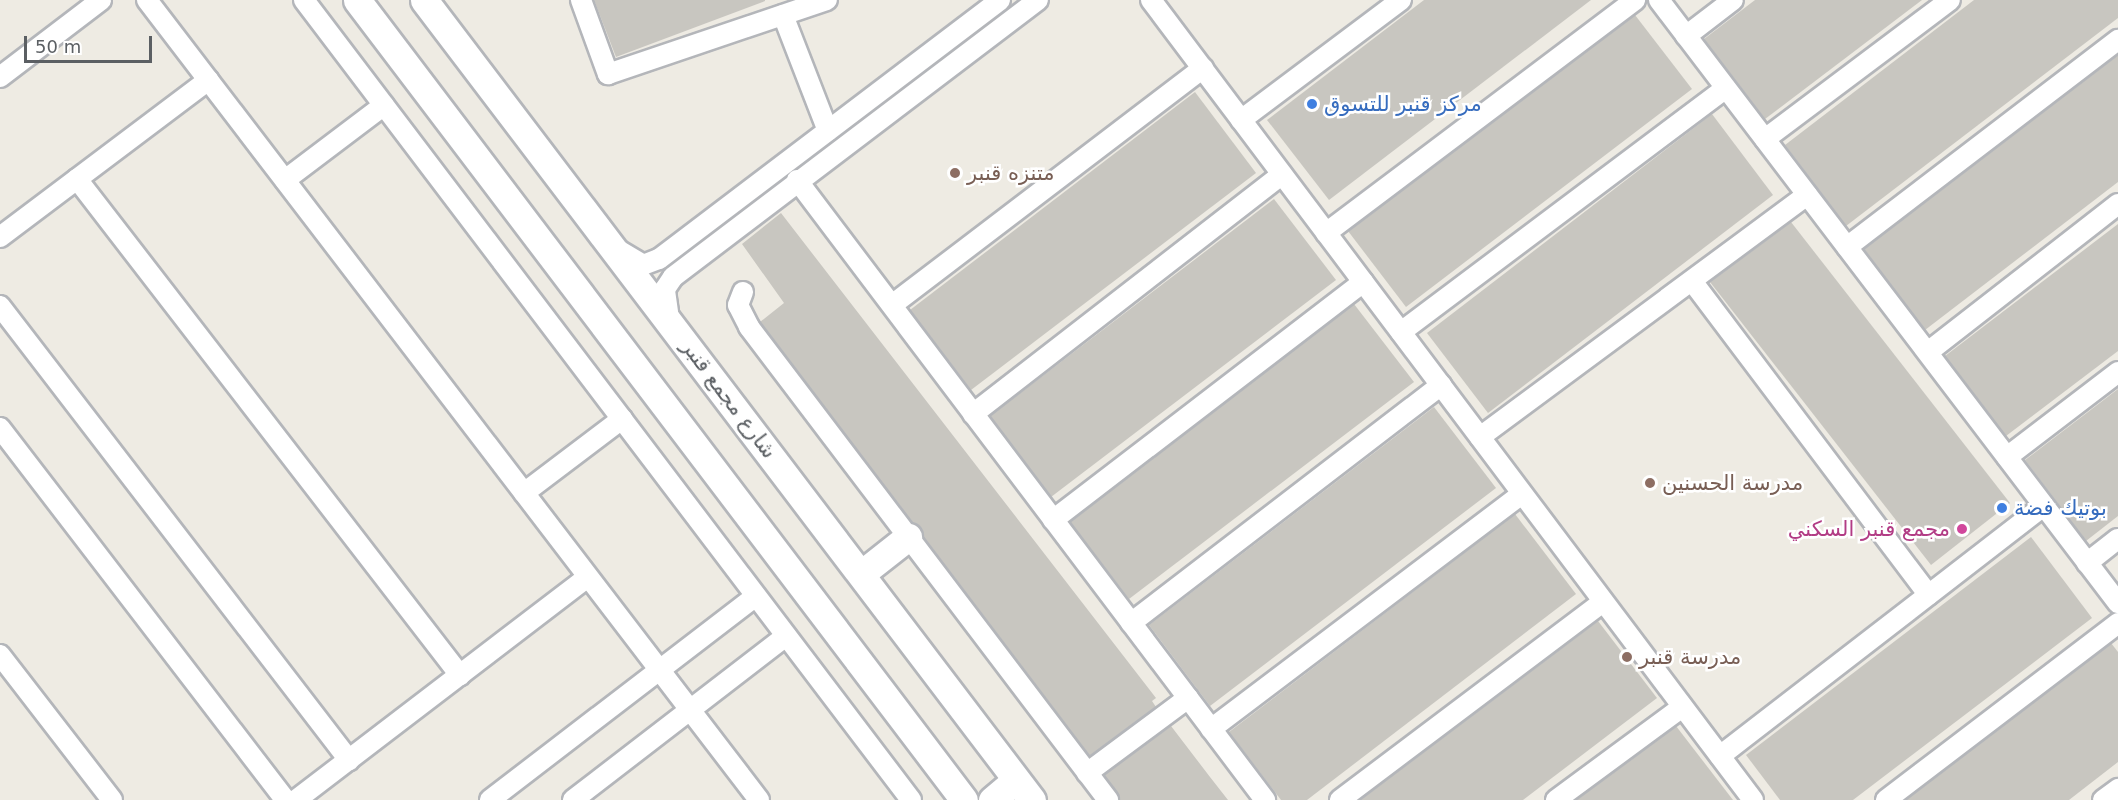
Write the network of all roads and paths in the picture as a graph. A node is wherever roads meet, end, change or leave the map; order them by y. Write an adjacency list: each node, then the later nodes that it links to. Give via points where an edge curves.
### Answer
1 (101, 0): 21 (street)
2 (147, 0): 22 (street)
3 (304, 0): 26 (street)
4 (357, 0): 90 (main road)
5 (424, 0): 39 (main road, شارع مجمع قنبر)
6 (581, 0): 17 (street, via 608,74)
7 (827, 0): 17 (street)
8 (999, 0): 16 (street)
9 (1038, 0): 25 (street)
10 (1151, 0): 20 (street)
11 (1401, 0): 27 (street)
12 (1635, 0): 36 (street)
13 (1659, 0): 18 (street)
14 (1733, 0): 18 (street)
15 (1950, 0): 29 (street)
16 (978, 8): 23 (street)
17 (783, 15): 28 (street)
18 (1686, 36): 24 (street)
19 (2118, 40): 38 (street)
20 (1203, 68): 27 (street); 43 (street)
21 (0, 77)
22 (208, 80): 31 (street); 32 (street)
23 (887, 88): 25 (street); 28 (street)
24 (1726, 88): 29 (street); 46 (street)
25 (899, 104): 33 (street)
26 (384, 105): 32 (street); 51 (street)
27 (1241, 120): 30 (street)
28 (828, 131): 39 (street, via 659,259 644,265)
29 (1765, 139): 34 (street)
30 (1282, 174): 36 (street); 50 (street)
31 (77, 178): 37 (street); 73 (street)
32 (285, 180): 55 (street)
33 (797, 180): 43 (street); 45 (street, via 673,277 665,289)
34 (1807, 195): 38 (street); 40 (street)
35 (2118, 204): 47 (street)
36 (1326, 233): 41 (street)
37 (0, 237)
38 (1847, 247): 47 (street)
39 (616, 249): 45 (main road, شارع مجمع قنبر)
40 (1692, 281): 53 (street); 64 (street)
41 (1363, 282): 46 (street); 58 (street)
42 (743, 292): 59 (street, via 738,305 749,327)
43 (892, 305): 50 (street)
44 (0, 306): 79 (street)
45 (669, 319): 62 (main road, شارع مجمع قنبر)
46 (1401, 332): 49 (street)
47 (1928, 352): 54 (street)
48 (2118, 372): 54 (street)
49 (1441, 385): 53 (street); 68 (street)
50 (973, 414): 58 (street)
51 (622, 419): 55 (street); 65 (street)
52 (0, 428): 84 (street)
53 (1480, 437): 56 (street)
54 (2007, 457): 57 (street)
55 (524, 494): 63 (street)
56 (1522, 494): 66 (street); 77 (street)
57 (2044, 506): 61 (street); 64 (street)
58 (1053, 520): 68 (street)
59 (908, 537): 62 (main road); 80 (street)
60 (2118, 539): 61 (street)
61 (2087, 563): 67 (street)
62 (861, 573): 82 (main road, شارع مجمع قنبر)
63 (588, 577): 72 (street); 73 (street)
64 (1929, 595): 78 (street)
65 (756, 596): 70 (street); 72 (street)
66 (1604, 602): 75 (street); 94 (street)
67 (2118, 603)
68 (1131, 623): 74 (street)
69 (2118, 623): 97 (street)
70 (786, 636): 76 (street); 89 (street)
71 (0, 655): 83 (street)
72 (659, 670): 76 (street); 86 (street)
73 (460, 675): 79 (street)
74 (1188, 698): 77 (street); 80 (street)
75 (1682, 706): 78 (street); 95 (street)
76 (690, 710): 87 (street); 88 (street)
77 (1212, 729): 93 (street)
78 (1720, 756): 96 (street)
79 (349, 760): 85 (street)
80 (1087, 773): 92 (street)
81 (2118, 789): 98 (street)
82 (1024, 790): 91 (main road)
83 (112, 800)
84 (285, 800)
85 (297, 800)
86 (489, 800)
87 (573, 800)
88 (758, 800)
89 (911, 800)
90 (964, 800)
91 (992, 800)
92 (1108, 800)
93 (1265, 800)
94 (1340, 800)
95 (1556, 800)
96 (1753, 800)
97 (1886, 800)
98 (2103, 800)

